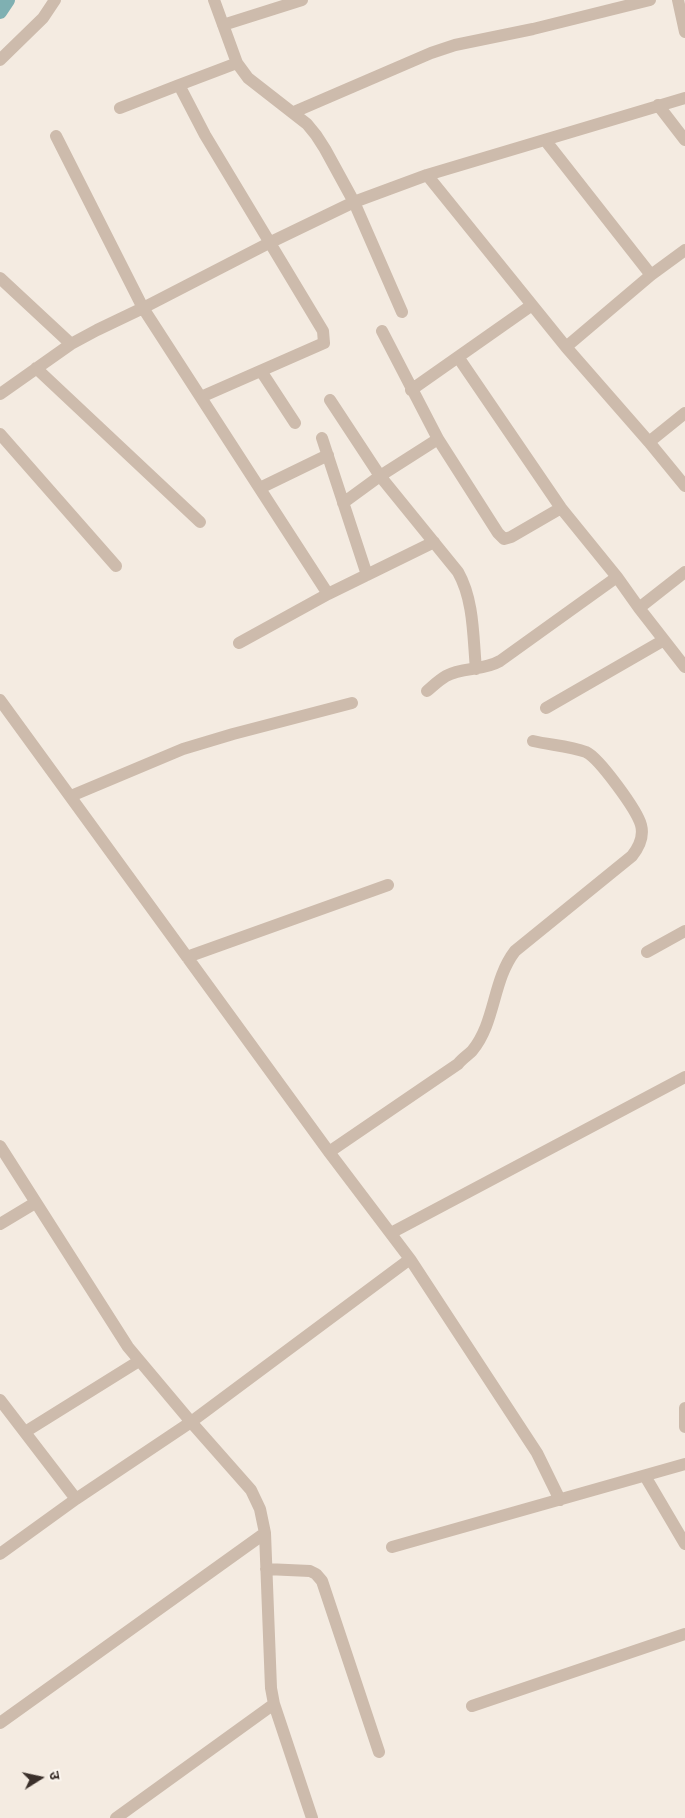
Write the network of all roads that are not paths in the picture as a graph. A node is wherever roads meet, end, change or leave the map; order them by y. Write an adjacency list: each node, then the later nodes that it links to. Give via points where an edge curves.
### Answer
1 (55, 0): 8 (street, via 43,18)
2 (214, 0): 6 (street)
3 (302, 0): 6 (street)
4 (650, 0): 14 (street, via 455,45)
5 (678, 0): 7 (street)
6 (223, 25): 9 (street)
7 (685, 32)
8 (0, 60)
9 (237, 63): 10 (street); 14 (street, via 248,78)
10 (180, 85): 13 (street); 20 (street, via 205,135)
11 (685, 98): 12 (street)
12 (658, 105): 16 (street); 17 (street)
13 (120, 108)
14 (294, 112): 19 (street, via 316,135)
15 (56, 136): 25 (street)
16 (545, 140): 18 (street); 22 (street)
17 (685, 140)
18 (427, 175): 19 (street); 24 (street)
19 (354, 202): 20 (street); 26 (street)
20 (269, 243): 25 (street); 32 (street, via 323,331 324,343)
21 (685, 250): 22 (street)
22 (652, 275): 29 (street)
23 (0, 278): 28 (street)
24 (532, 305): 29 (street); 30 (street)
25 (143, 308): 28 (street); 35 (street)
26 (402, 312)
27 (382, 331): 33 (street)
28 (71, 344): 31 (street)
29 (566, 347): 42 (street)
30 (458, 357): 33 (street); 48 (street)
31 (36, 368): 34 (street); 49 (street)
32 (261, 371): 35 (street); 38 (street)
33 (411, 390): 41 (street)
34 (0, 394)
35 (201, 397): 46 (street)
36 (330, 400): 44 (street)
37 (685, 412): 42 (street)
38 (296, 423)
39 (0, 434): 51 (street)
40 (322, 438): 43 (street)
41 (438, 439): 44 (street); 48 (street, via 504,539)
42 (649, 442): 45 (street)
43 (328, 455): 46 (street); 47 (street)
44 (380, 476): 47 (street); 50 (street)
45 (685, 486)
46 (260, 488): 55 (street)
47 (343, 503): 53 (street)
48 (561, 508): 54 (street)
49 (200, 522)
50 (434, 542): 53 (street); 60 (street, via 458,572 467,593)
51 (116, 566)
52 (685, 572): 56 (street)
53 (367, 575): 55 (street)
54 (618, 577): 56 (street); 60 (street, via 500,662)
55 (328, 594): 58 (street)
56 (639, 608): 57 (street)
57 (664, 640): 59 (street); 64 (street)
58 (239, 644)
59 (685, 666)
60 (476, 669): 61 (street, via 445,676)
61 (427, 691)
62 (0, 700): 66 (street)
63 (352, 703): 66 (street, via 183,749)
64 (546, 708)
65 (533, 741): 73 (street, via 586,752 601,764 639,820 642,837 638,848 515,951 501,976 483,1033 472,1051 458,1064)
66 (71, 796): 70 (street)
67 (388, 885): 70 (street)
68 (685, 931): 69 (street)
69 (647, 952)
70 (187, 957): 73 (street)
71 (685, 1078): 76 (street)
72 (0, 1146): 74 (street)
73 (329, 1152): 76 (street)
74 (35, 1203): 75 (street); 78 (street)
75 (0, 1224)
76 (391, 1233): 77 (street)
77 (410, 1259): 81 (street); 87 (street, via 537,1453)
78 (139, 1361): 81 (street); 83 (street)
79 (0, 1400): 83 (street)
80 (685, 1408): 82 (street)
81 (191, 1422): 86 (street); 88 (street, via 251,1490 260,1509)
82 (685, 1426)
83 (26, 1432): 86 (street)
84 (685, 1464): 85 (street)
85 (644, 1476): 87 (street); 89 (street)
86 (76, 1499): 91 (street)
87 (560, 1500): 90 (street)
88 (265, 1533): 92 (street); 96 (street)
89 (685, 1544)
90 (392, 1547)
91 (0, 1554)
92 (266, 1570): 94 (street); 97 (street, via 310,1571 322,1581)
93 (685, 1634): 95 (street)
94 (274, 1704): 98 (street); 99 (street)
95 (472, 1706)
96 (0, 1723)
97 (379, 1752)
98 (116, 1818)
99 (312, 1818)

